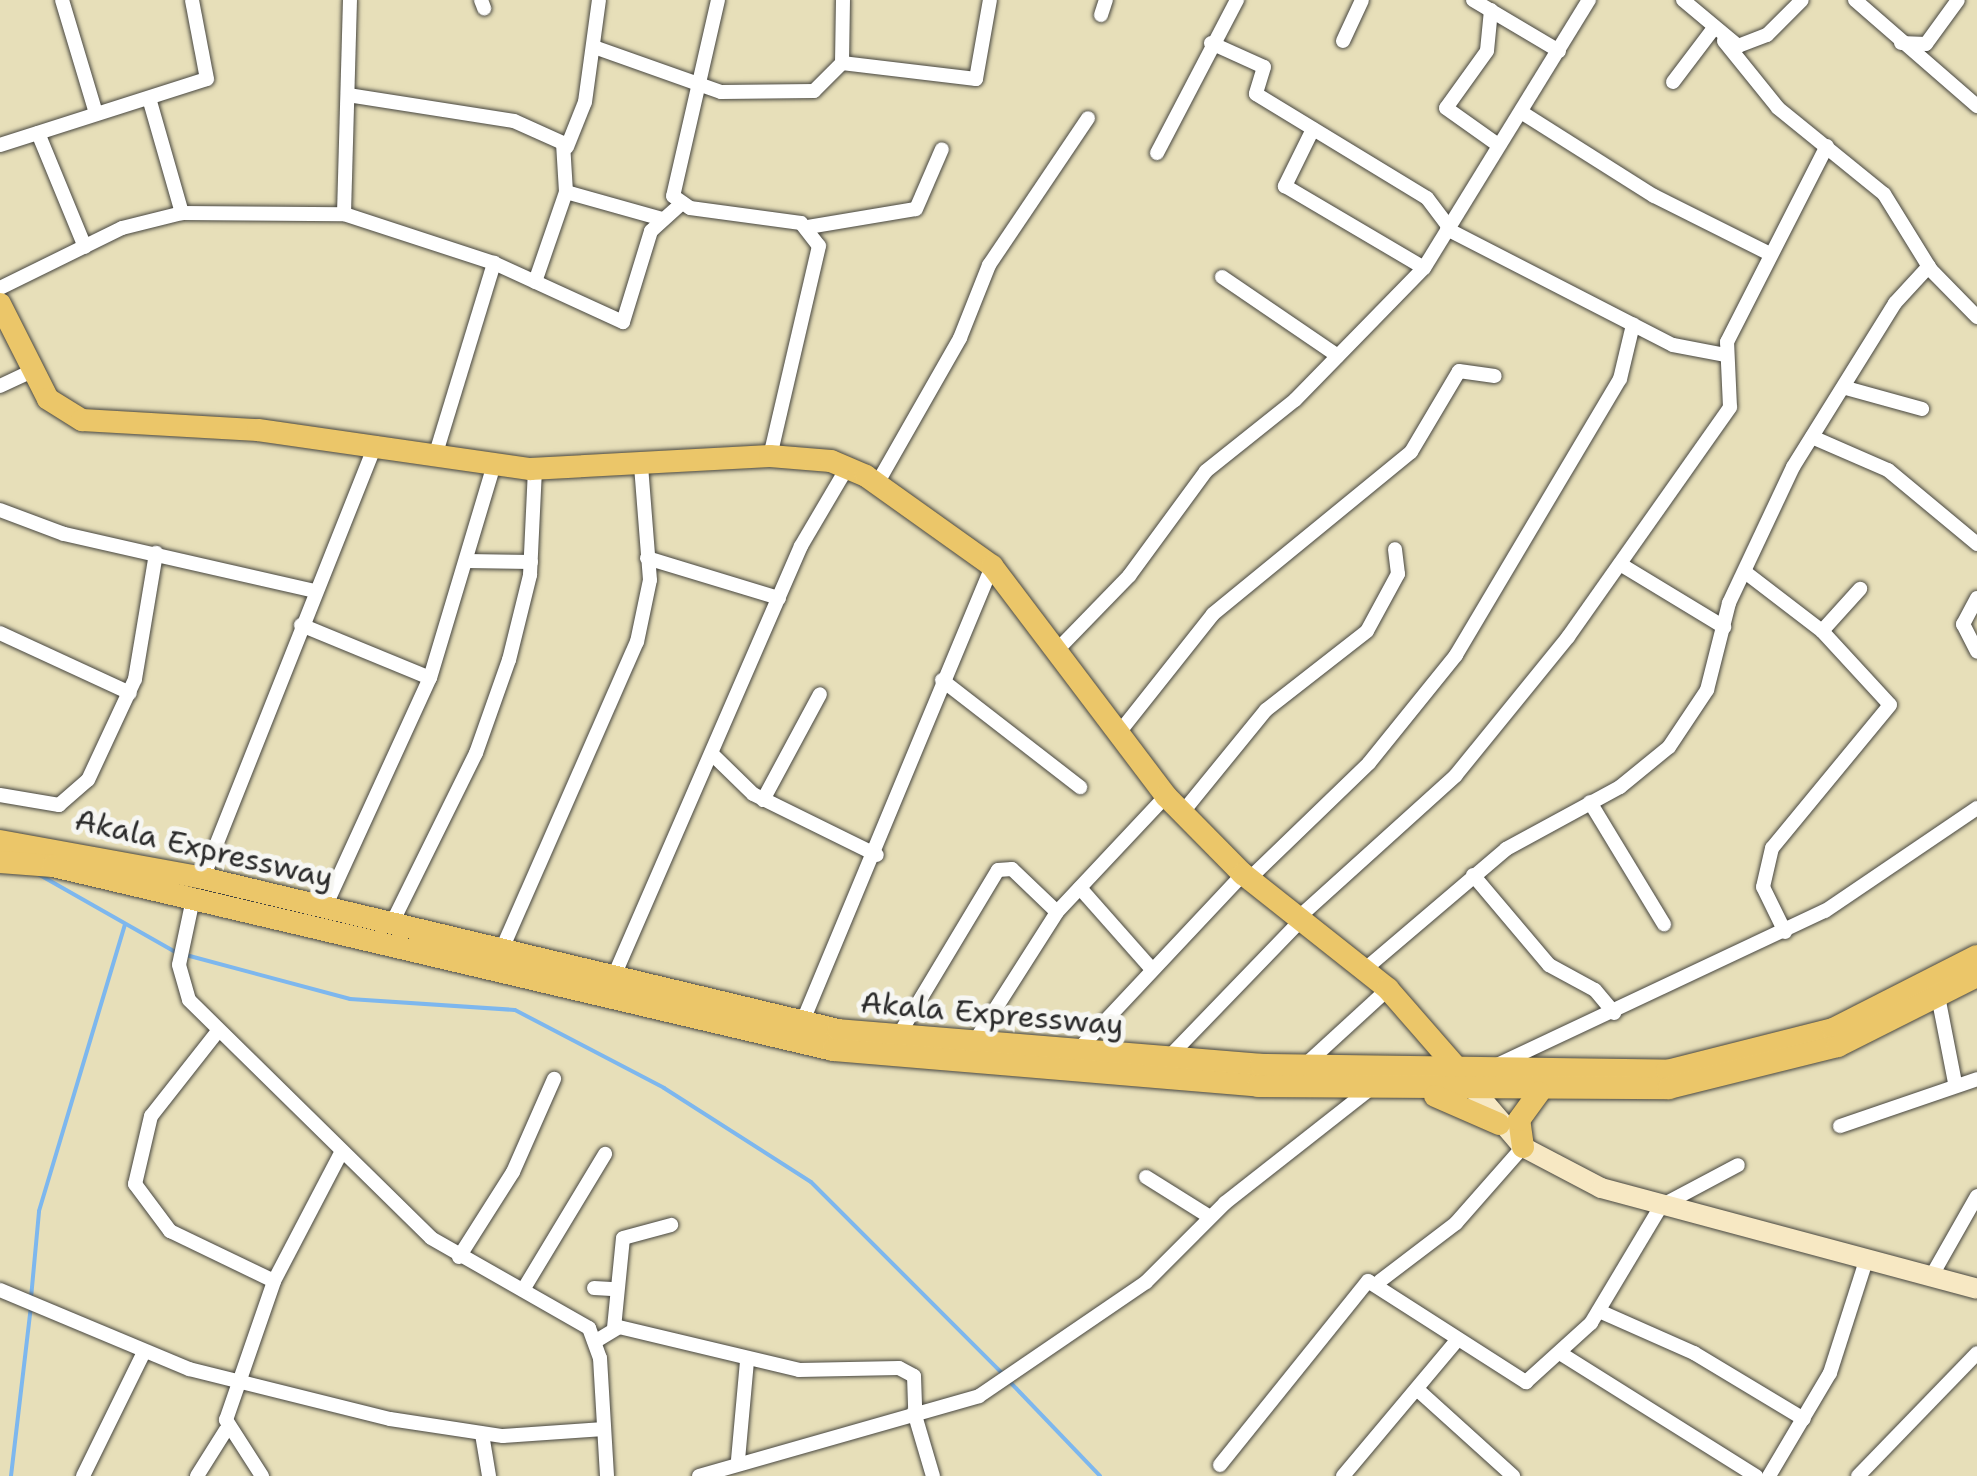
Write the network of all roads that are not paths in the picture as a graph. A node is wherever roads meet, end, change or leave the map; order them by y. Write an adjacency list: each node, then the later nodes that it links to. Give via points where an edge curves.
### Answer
1 (62, 0): 32 (street)
2 (192, 0): 29 (street, via 209,77)
3 (350, 0): 28 (street)
4 (599, 0): 21 (street)
5 (718, 0): 27 (street)
6 (843, 0): 25 (street)
7 (990, 0): 25 (street, via 976,78)
8 (1236, 0): 19 (street)
9 (1362, 0): 18 (street)
10 (1473, 0): 16 (street)
11 (1589, 0): 23 (street)
12 (1684, 0): 17 (street)
13 (1802, 0): 22 (street)
14 (1855, 0): 20 (street)
15 (1958, 0): 20 (street, via 1926,44)
16 (1491, 10): 23 (street); 37 (street, via 1487,51 1446,108)
17 (1718, 36): 22 (street); 24 (street); 26 (street)
18 (1343, 41)
19 (1212, 43): 34 (street, via 1255,59 1264,72 1256,94); 41 (street)
20 (1900, 43): 30 (street)
21 (594, 46): 27 (street); 39 (street)
22 (1748, 46): 24 (street)
23 (1559, 51): 31 (street)
24 (1738, 62): 38 (street)
25 (842, 63): 27 (street, via 824,87 802,93)
26 (1673, 82)
27 (701, 86): 43 (street, via 673,189)
28 (348, 95): 39 (street, via 514,121); 45 (street)
29 (149, 98): 32 (street); 44 (street)
30 (1977, 106)
31 (1521, 112): 37 (street); 50 (street, via 1654,196)
32 (96, 113): 35 (street)
33 (1088, 118): 75 (street, via 989,265 960,338)
34 (1313, 129): 48 (street, via 1427,198); 53 (street, via 1285,186)
35 (38, 133): 36 (street); 49 (street)
36 (0, 145)
37 (1498, 145): 48 (street)
38 (1827, 146): 50 (street); 52 (street, via 1884,194)
39 (567, 147): 42 (street)
40 (942, 149): 47 (street, via 916,209)
41 (1157, 153)
42 (566, 192): 46 (street); 55 (street)
43 (680, 205): 46 (street); 47 (street)
44 (182, 214): 45 (street); 49 (street)
45 (344, 214): 51 (street)
46 (662, 218): 55 (street, via 623,322)
47 (808, 226): 70 (street, via 818,268)
48 (1447, 226): 53 (street); 59 (street)
49 (85, 247): 56 (street)
50 (1766, 252): 60 (street)
51 (494, 264): 55 (street); 69 (street)
52 (1929, 266): 58 (street); 65 (street, via 1895,303)
53 (1424, 268): 61 (street)
54 (1222, 277): 61 (street)
55 (536, 282)
56 (0, 288)
57 (0, 304): 62 (main road)
58 (1977, 317)
59 (1633, 325): 60 (street); 111 (street, via 1620,379 1456,656 1369,762)
60 (1726, 354): 83 (street, via 1730,407)
61 (1338, 356): 94 (street, via 1206,471 1129,576)
62 (34, 370): 64 (street); 68 (main road, via 58,410 82,420)
63 (1495, 376): 100 (street, via 1459,370 1411,452 1213,614)
64 (0, 386)
65 (1846, 388): 66 (street); 67 (street)
66 (1922, 409)
67 (1812, 437): 77 (street, via 1888,470); 85 (street)
68 (376, 443): 69 (main road); 87 (street)
69 (436, 453): 71 (main road)
70 (770, 456): 72 (main road); 73 (main road)
71 (494, 465): 74 (main road); 81 (street)
72 (641, 465): 74 (main road); 80 (street)
73 (847, 468): 75 (main road); 88 (street)
74 (535, 469): 82 (street)
75 (878, 482): 84 (main road)
76 (0, 510): 79 (street)
77 (1977, 544)
78 (1395, 549): 106 (street, via 1398,574 1367,631 1266,710)
79 (156, 552): 87 (street); 98 (street)
80 (647, 558): 88 (street); 121 (street, via 637,642)
81 (466, 561): 82 (street); 96 (street)
82 (531, 562): 117 (street, via 484,736)
83 (1620, 564): 91 (street); 116 (street, via 1456,775)
84 (992, 566): 94 (main road); 97 (street)
85 (1745, 572): 91 (street); 92 (street)
86 (1860, 589): 92 (street)
87 (316, 590): 90 (street)
88 (779, 598): 101 (street)
89 (1977, 598): 95 (street, via 1963,624)
90 (301, 625): 96 (street); 112 (street)
91 (1724, 627): 105 (street, via 1707,690 1683,729 1646,769)
92 (1822, 631): 120 (street, via 1890,705 1772,848 1763,887)
93 (0, 633): 98 (street)
94 (1058, 649): 100 (main road)
95 (1977, 652)
96 (430, 678): 114 (street)
97 (942, 680): 102 (street); 109 (street)
98 (130, 693): 103 (street, via 73,796 40,807)
99 (820, 694): 104 (street)
100 (1118, 734): 106 (main road)
101 (712, 754): 104 (street); 125 (street)
102 (1080, 787)
103 (0, 795)
104 (763, 800): 109 (street)
105 (1590, 802): 110 (street); 118 (street)
106 (1174, 804): 111 (main road); 113 (street)
107 (1977, 808): 120 (street)
108 (3, 852): 112 (main road, Akala Expressway)
109 (876, 855): 130 (street)
110 (1473, 875): 124 (street); 129 (street, via 1550,965 1595,990)
111 (1246, 877): 116 (main road); 123 (street)
112 (198, 888): 114 (main road, Akala Expressway); 119 (main road, Akala Expressway); 132 (street, via 180,957 180,988)
113 (1080, 888): 115 (street); 123 (street)
114 (324, 908): 119 (main road, Akala Expressway)
115 (1057, 912): 133 (street, via 1012,869 998,870); 134 (street)
116 (1300, 919): 124 (main road); 136 (street)
117 (392, 924): 119 (main road, Akala Expressway); 121 (main road, Akala Expressway)
118 (1664, 924)
119 (362, 927): 145 (main road, Akala Expressway, via 833,1050)
120 (1785, 932): 129 (street)
121 (502, 949): 125 (main road, Akala Expressway)
122 (1977, 956): 128 (main road, Akala Expressway)
123 (1150, 967): 135 (street)
124 (1364, 970): 127 (main road)
125 (614, 976): 130 (main road, Akala Expressway)
126 (1977, 976): 128 (main road, Akala Expressway)
127 (1388, 988): 131 (main road); 138 (street)
128 (1936, 988): 143 (main road, Akala Expressway, via 1730,1060); 144 (street)
129 (1614, 1013): 137 (street)
130 (802, 1022): 133 (main road, Akala Expressway)
131 (1426, 1026): 137 (main road); 141 (main road); 142 (main road)
132 (218, 1031): 149 (street); 160 (street, via 151,1116 134,1184 170,1231)
133 (898, 1038): 134 (main road, Akala Expressway)
134 (972, 1045): 135 (main road, Akala Expressway)
135 (1076, 1052): 136 (main road, Akala Expressway)
136 (1168, 1059): 138 (main road, Akala Expressway)
137 (1497, 1065): 143 (main road)
138 (1302, 1067): 141 (main road, Akala Expressway)
139 (554, 1079): 157 (street, via 513,1172)
140 (1977, 1079): 144 (street)
141 (1416, 1081): 142 (main road, Akala Expressway); 145 (main road, Akala Expressway); 146 (main road)
142 (1469, 1082): 143 (main road, Akala Expressway); 146 (street)
143 (1536, 1083): 148 (main road, via 1519,1120)
144 (1955, 1084): 147 (street)
145 (1370, 1089): 155 (street)
146 (1498, 1124): 148 (street)
147 (1840, 1126)
148 (1523, 1147): 154 (street); 161 (street, via 1456,1223)
149 (341, 1152): 157 (street); 160 (street)
150 (606, 1154): 165 (street)
151 (1738, 1165): 154 (street)
152 (1146, 1177): 155 (street)
153 (1977, 1196): 159 (street)
154 (1661, 1206): 158 (street); 167 (street)
155 (1210, 1217): 177 (street, via 1146,1282 1072,1337 979,1396)
156 (671, 1225): 166 (street, via 625,1235)
157 (458, 1257): 165 (street)
158 (1866, 1261): 159 (street); 178 (street, via 1830,1373)
159 (1931, 1277): 163 (street)
160 (274, 1281): 175 (street)
161 (1380, 1281): 169 (street); 183 (street, via 1352,1295)
162 (594, 1288): 166 (street)
163 (1977, 1288)
164 (0, 1290): 171 (street)
165 (523, 1290): 170 (street, via 577,1319)
166 (616, 1290): 168 (street)
167 (1600, 1311): 173 (street); 178 (street, via 1694,1353)
168 (614, 1328): 170 (street); 174 (street)
169 (1457, 1340): 173 (street, via 1520,1383); 176 (street)
170 (596, 1341): 179 (street)
171 (144, 1352): 175 (street); 184 (street)
172 (1977, 1353): 195 (street)
173 (1563, 1356): 193 (street)
174 (747, 1361): 177 (street, via 828,1374 899,1368 914,1376); 182 (street)
175 (243, 1379): 180 (street); 181 (street)
176 (1419, 1391): 191 (street); 192 (street)
177 (914, 1412): 182 (street); 190 (street)
178 (1804, 1419): 194 (street)
179 (604, 1429): 181 (street); 188 (street)
180 (226, 1430): 185 (street); 186 (street)
181 (482, 1434): 187 (street)
182 (738, 1460): 189 (street)
183 (1220, 1465)
184 (82, 1476)
185 (197, 1476)
186 (262, 1476)
187 (489, 1476)
188 (607, 1476)
189 (699, 1476)
190 (932, 1476)
191 (1342, 1476)
192 (1513, 1476)
193 (1756, 1476)
194 (1768, 1476)
195 (1858, 1476)

